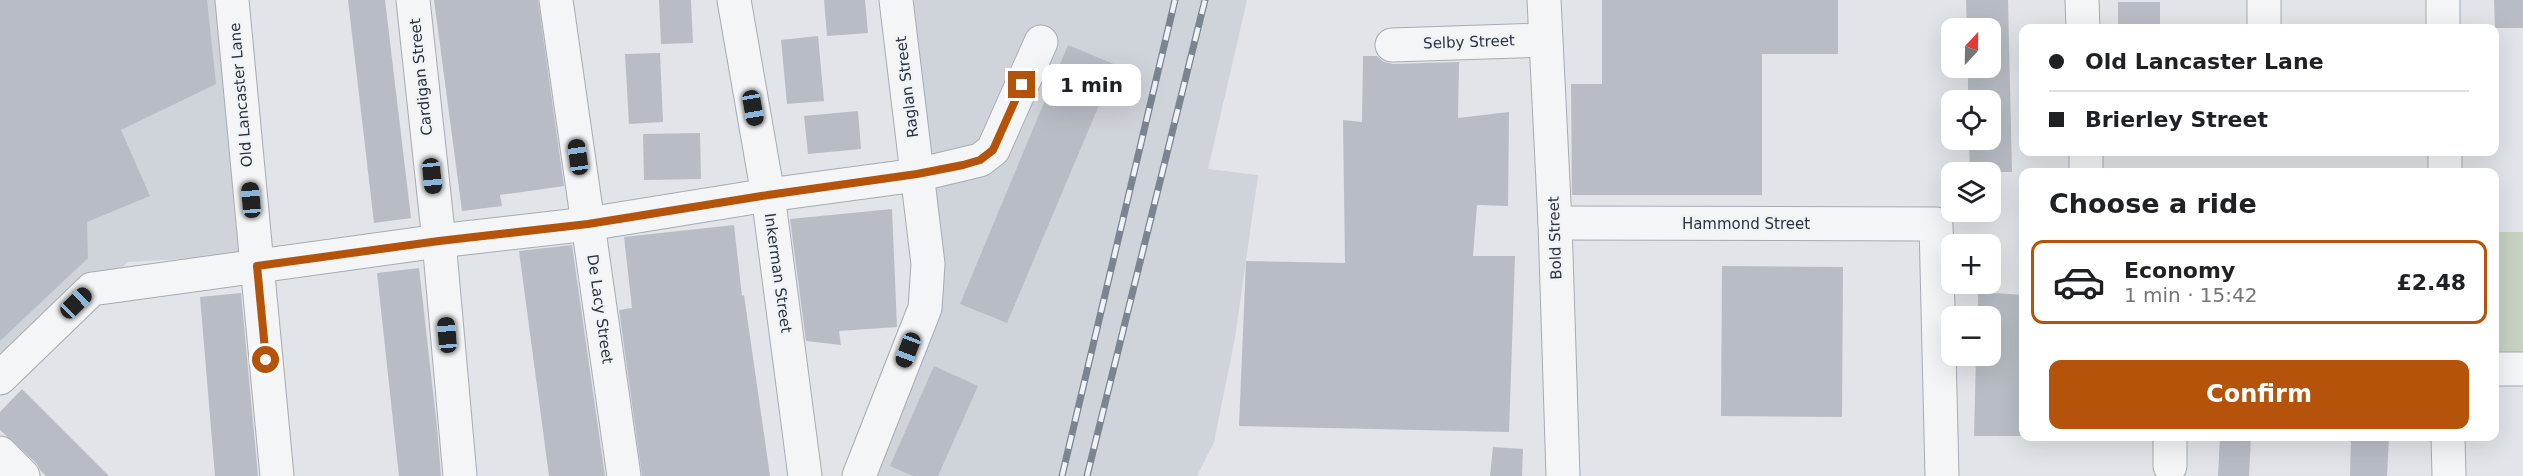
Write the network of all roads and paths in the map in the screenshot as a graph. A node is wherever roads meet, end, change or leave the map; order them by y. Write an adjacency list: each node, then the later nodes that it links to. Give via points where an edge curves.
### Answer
1 (232, 0): 21 (street, Old Lancaster Lane)
2 (413, 0): 20 (street, Cardigan Street)
3 (556, 0): 18 (street, De Lacy Street)
4 (734, 0): 17 (street, Inkerman Street)
5 (896, 0): 16 (street, Raglan Street)
6 (1544, 0): 13 (street, Bold Street)
7 (2082, 0): 10 (street)
8 (2264, 0): 11 (street)
9 (2443, 0): 12 (street)
10 (2083, 24)
11 (2264, 24)
12 (2443, 24)
13 (1545, 40): 15 (street, Selby Street); 19 (street, Bold Street)
14 (1041, 42): 16 (street, via 993,150 980,160)
15 (1392, 45)
16 (917, 174): 17 (street); 32 (street, Raglan Street, via 928,264 925,308)
17 (768, 195): 18 (street); 31 (street, Inkerman Street)
18 (588, 224): 20 (street); 30 (street, De Lacy Street)
19 (1555, 224): 33 (street, Bold Street); 34 (street, Hammond Street, via 1936,224)
20 (439, 241): 21 (street); 29 (street, Cardigan Street)
21 (257, 266): 24 (street, via 92,289); 28 (street, Old Lancaster Lane)
22 (2499, 369): 23 (street)
23 (2523, 369)
24 (0, 378)
25 (2448, 441): 35 (street)
26 (0, 453): 27 (street)
27 (23, 476)
28 (277, 476)
29 (460, 476)
30 (624, 476)
31 (806, 476)
32 (859, 476)
33 (1563, 476)
34 (1942, 476)
35 (2449, 476)

